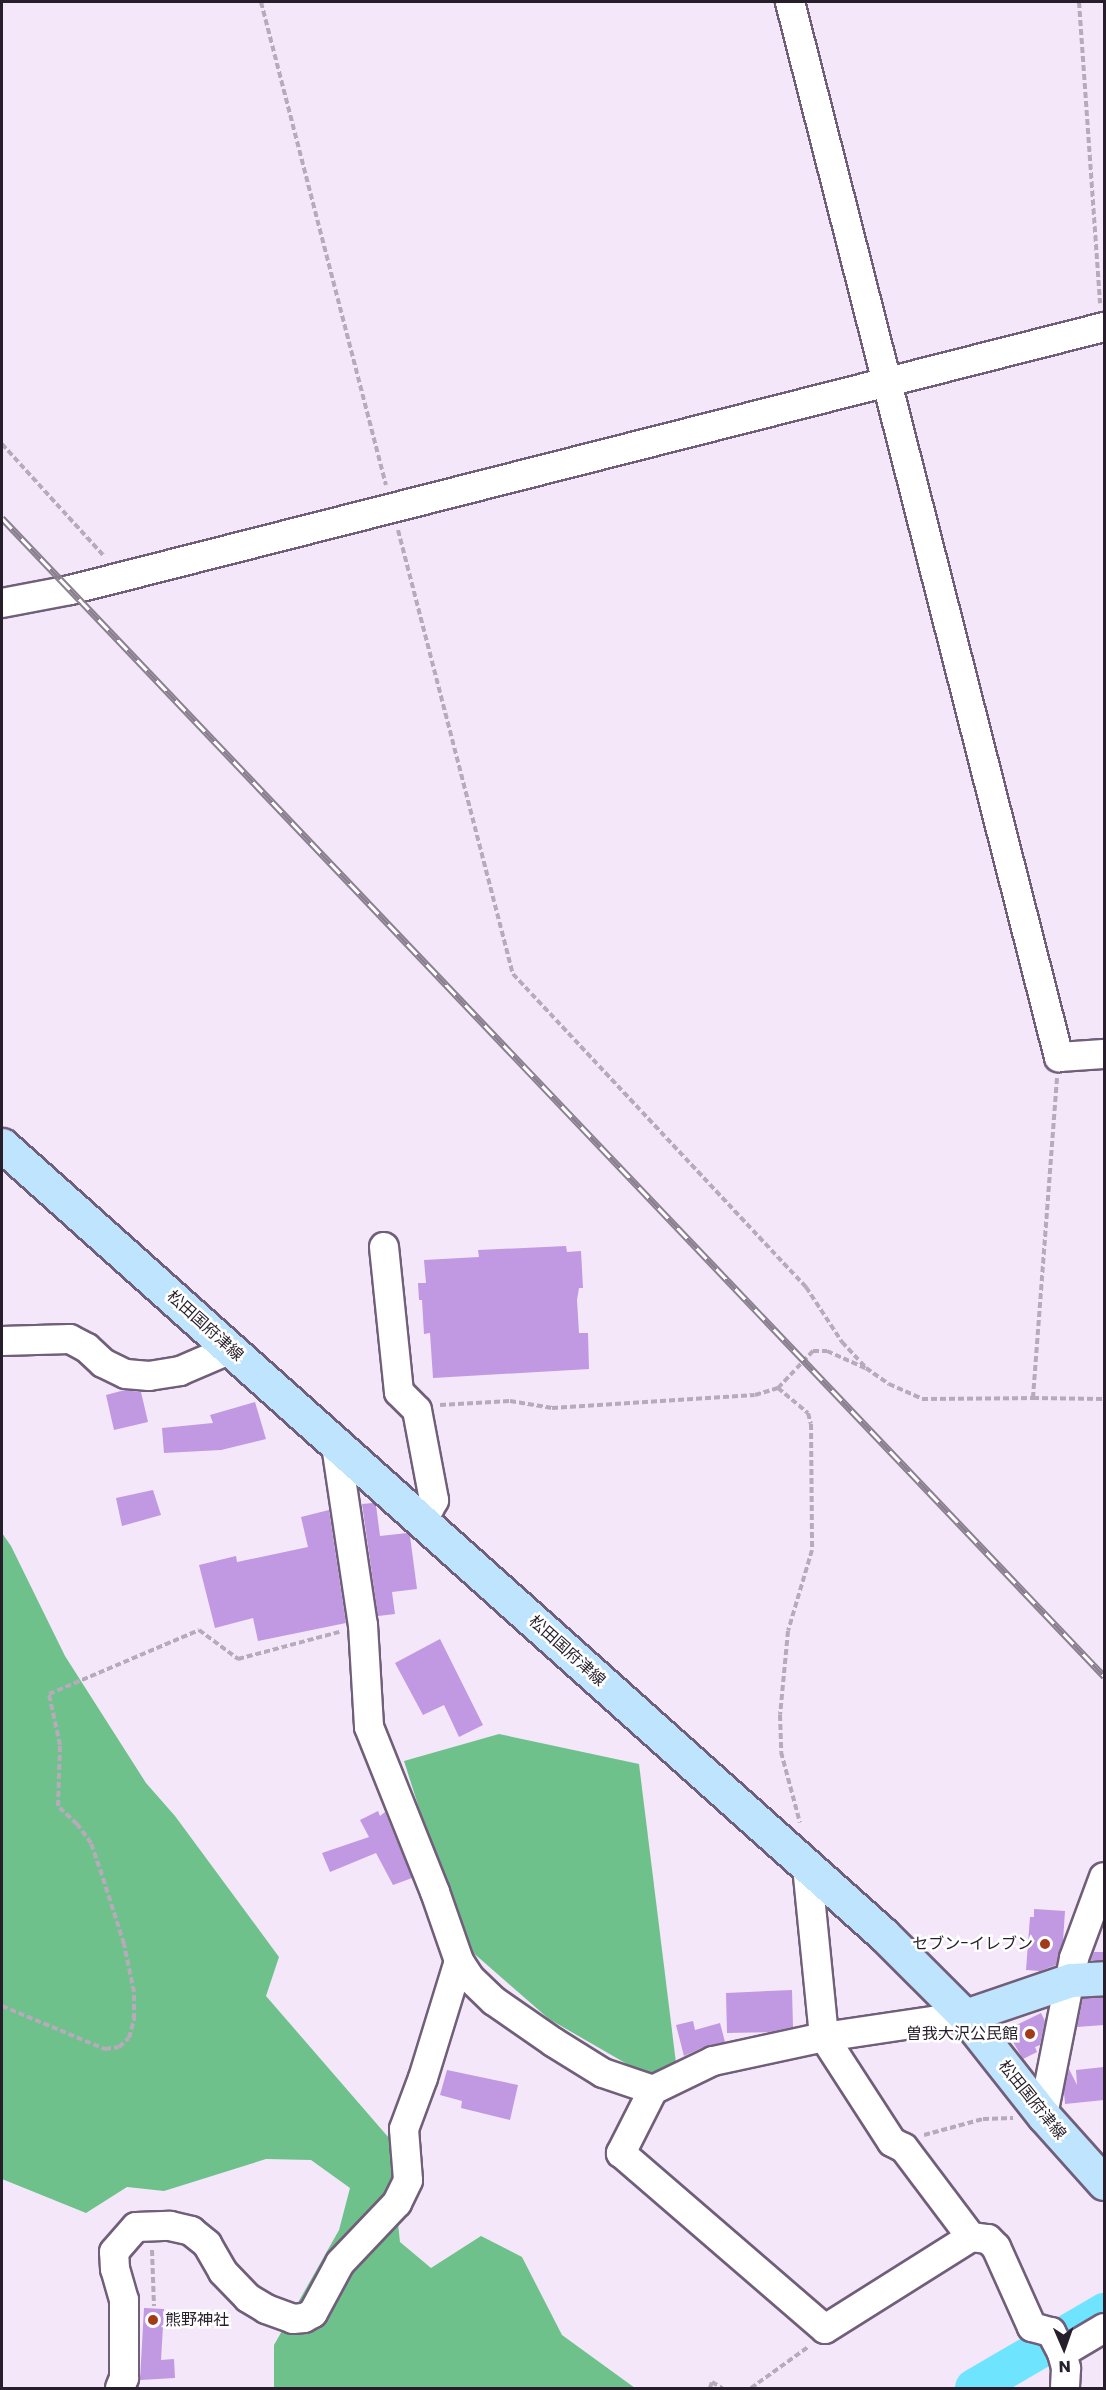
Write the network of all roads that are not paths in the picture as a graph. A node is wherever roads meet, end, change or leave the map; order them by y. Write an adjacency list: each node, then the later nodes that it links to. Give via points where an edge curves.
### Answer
1 (790, 2): 3 (street)
2 (1104, 334): 3 (street)
3 (887, 381): 4 (street, via 70,590); 5 (street, via 1059,1057)
4 (2, 603)
5 (1104, 1054)
6 (2, 1145): 9 (main road, 松田国府津線)
7 (384, 1246): 11 (street, via 399,1392 417,1410 434,1500)
8 (2, 1341): 9 (street, via 70,1339 126,1374 149,1376 180,1371)
9 (231, 1349): 10 (main road, 松田国府津線)
10 (336, 1445): 11 (main road, 松田国府津線); 14 (street, via 363,1625 369,1727)
11 (423, 1521): 12 (main road, 松田国府津線)
12 (802, 1861): 17 (main road, 松田国府津線); 18 (street)
13 (1104, 1877): 16 (street, via 1074,1958)
14 (459, 1961): 19 (street, via 494,2001 553,2042 603,2073); 25 (street, via 404,2129 408,2180 397,2203 340,2263 313,2313 293,2319 248,2298 222,2272 207,2244 191,2231 170,2226 136,2227 114,2252 124,2300 124,2378)
15 (1104, 1978): 16 (main road)
16 (1071, 1980): 17 (main road); 20 (street)
17 (965, 2016): 18 (street); 20 (main road, 松田国府津線)
18 (824, 2037): 19 (street, via 713,2061); 22 (street, via 892,2142 904,2148)
19 (653, 2090): 22 (street, via 621,2153 825,2329)
20 (1043, 2116): 21 (main road, 松田国府津線)
21 (1104, 2184)
22 (971, 2237): 24 (street, via 988,2239 996,2247 1032,2327)
23 (1104, 2328): 24 (street)
24 (1056, 2342): 26 (street, via 1066,2368)
25 (120, 2388)
26 (1065, 2388)

